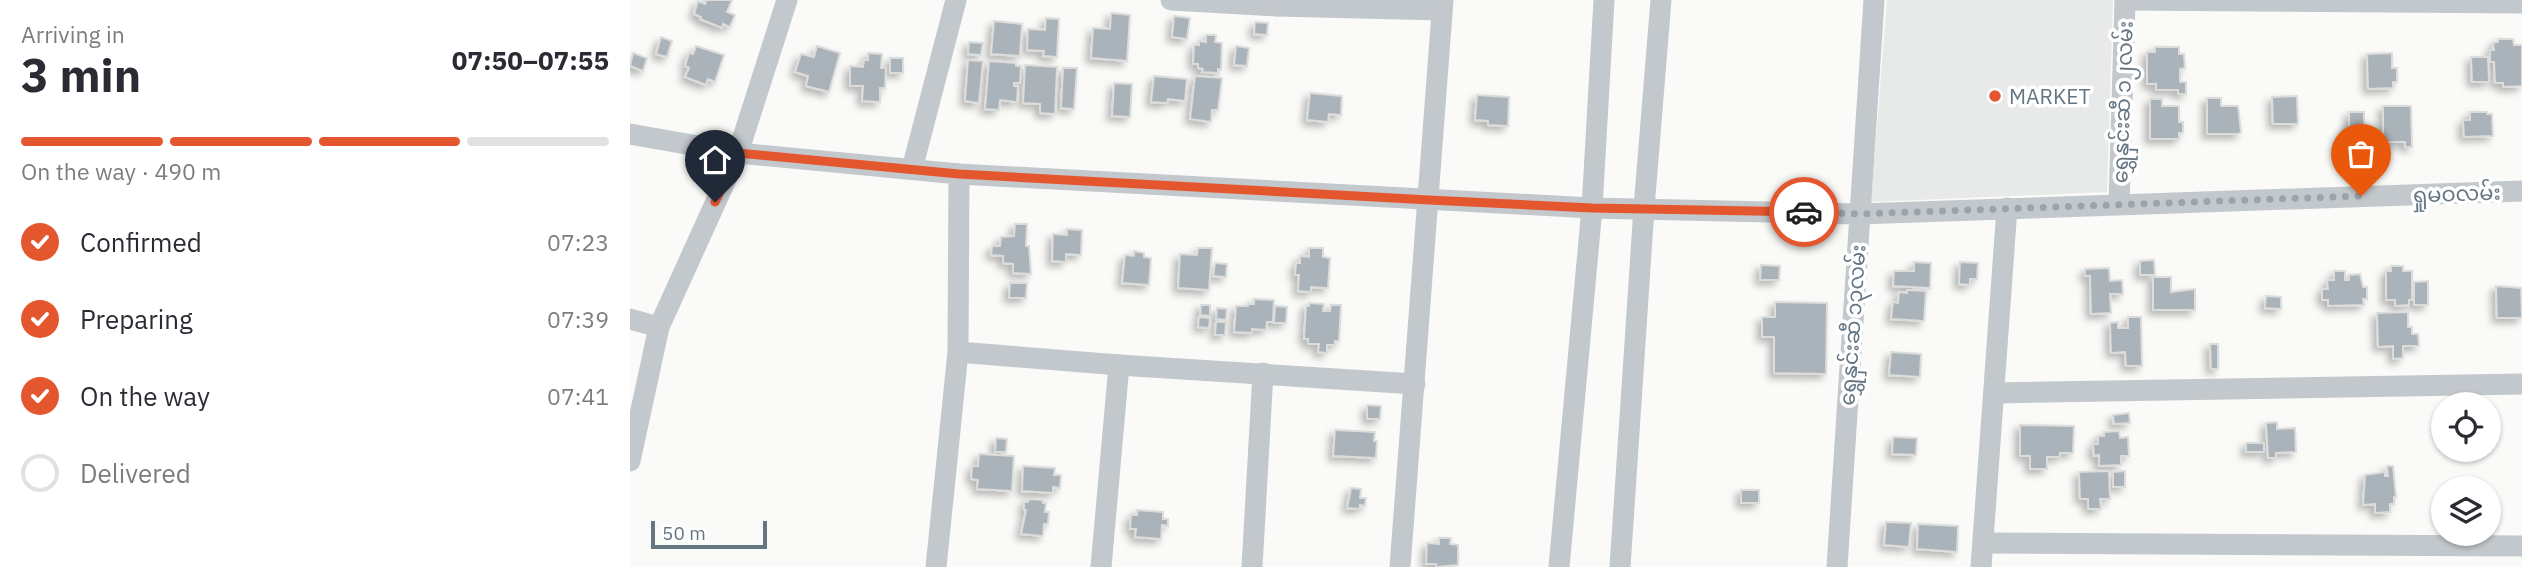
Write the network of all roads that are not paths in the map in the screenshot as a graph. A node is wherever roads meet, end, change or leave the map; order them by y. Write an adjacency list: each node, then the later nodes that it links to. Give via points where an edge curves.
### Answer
1 (787, 0): 12 (street)
2 (956, 0): 13 (street)
3 (1171, 0): 8 (street)
4 (1604, 0): 18 (street)
5 (1661, 0): 19 (street)
6 (1874, 0): 21 (street, ရွှေနှင်းဆီ ၁၃လမ်း)
7 (2125, 0): 9 (street); 17 (street, ရွှေနှင်းဆီ ၁၂လမ်း)
8 (1277, 3): 10 (street)
9 (2522, 3)
10 (1443, 5): 16 (street)
11 (630, 134): 12 (street, ရှုမဝလမ်း)
12 (738, 153): 13 (street, ရှုမဝလမ်း); 23 (street)
13 (912, 169): 14 (street, ရှုမဝလမ်း)
14 (959, 174): 16 (street, ရှုမဝလမ်း); 24 (street)
15 (2522, 191): 17 (street, ရှုမဝလမ်း)
16 (1429, 200): 18 (street, ရှုမဝလမ်း); 27 (street)
17 (2119, 204): 20 (street, ရှုမဝလမ်း)
18 (1592, 208): 19 (street, ရှုမဝလမ်း); 37 (street)
19 (1644, 208): 21 (street, ရှုမဝလမ်း); 38 (street)
20 (2007, 208): 21 (street, ရှုမဝလမ်း); 29 (street)
21 (1859, 214): 39 (street, ရွှေနှင်းဆီ ၁၃လမ်း)
22 (630, 319): 23 (street)
23 (659, 327): 30 (street)
24 (958, 352): 25 (street); 33 (street)
25 (1119, 365): 26 (street); 34 (street)
26 (1263, 373): 27 (street); 35 (street)
27 (1415, 384): 36 (street)
28 (2522, 384): 29 (street)
29 (1995, 393): 31 (street)
30 (630, 461)
31 (1983, 543): 32 (street); 40 (street)
32 (2522, 546)
33 (936, 567)
34 (1101, 567)
35 (1252, 567)
36 (1400, 567)
37 (1559, 567)
38 (1620, 567)
39 (1837, 567)
40 (1981, 567)

